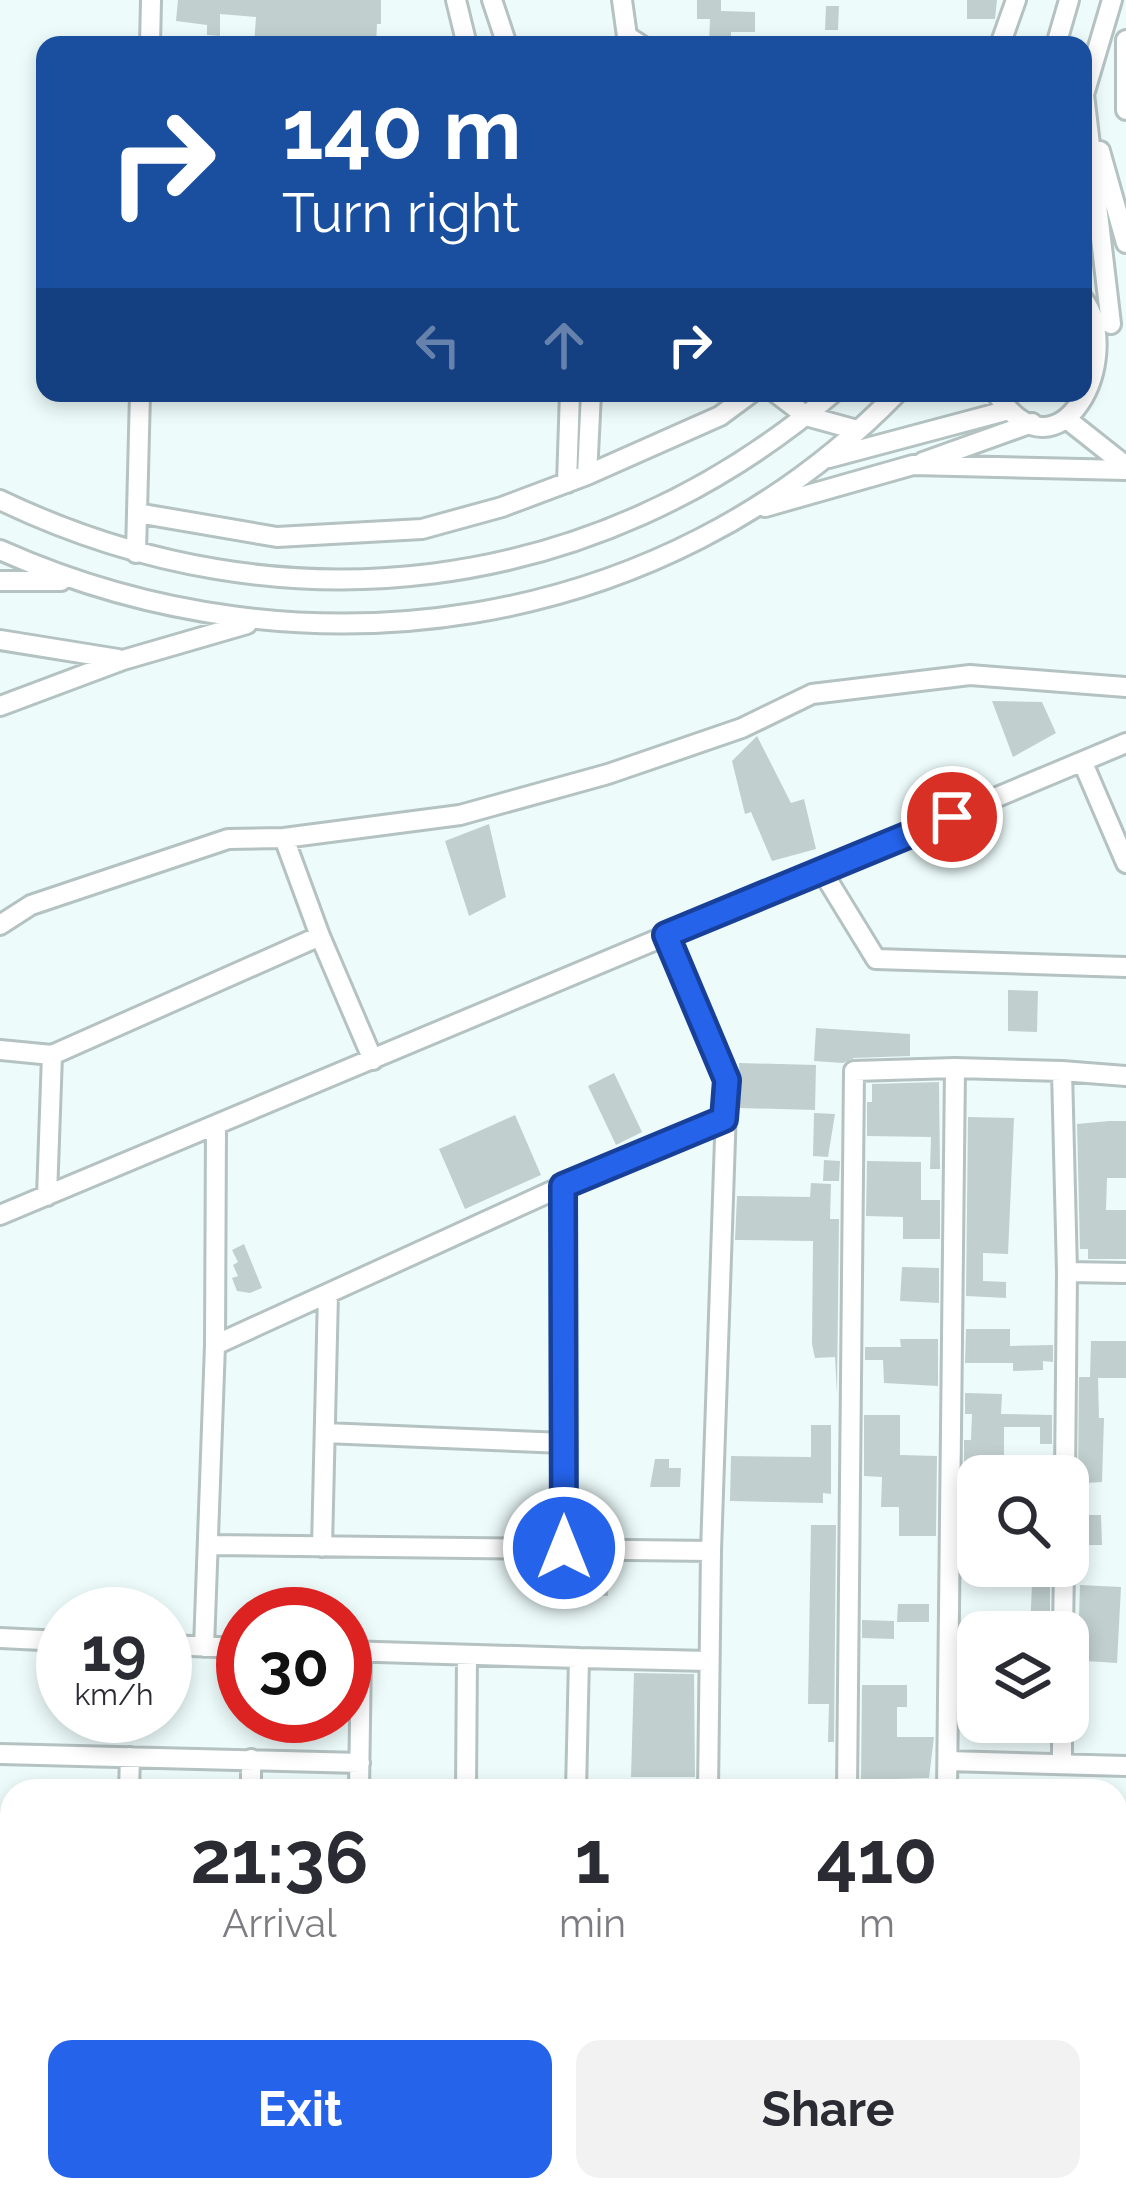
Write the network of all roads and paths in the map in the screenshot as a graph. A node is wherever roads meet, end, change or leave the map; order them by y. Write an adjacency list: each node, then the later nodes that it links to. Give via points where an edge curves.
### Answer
1 (152, 0): 8 (street)
2 (456, 0): 9 (street)
3 (492, 0): 10 (street)
4 (622, 0): 11 (street)
5 (1016, 0): 12 (street)
6 (1069, 0): 13 (street)
7 (1112, 0): 15 (street)
8 (150, 36)
9 (465, 36)
10 (504, 36)
11 (627, 36)
12 (1003, 36)
13 (1059, 36)
14 (1126, 40): 16 (street)
15 (1092, 69)
16 (1126, 110)
17 (1092, 124): 19 (street)
18 (1092, 153): 21 (street)
19 (1126, 243)
20 (1092, 309): 21 (street)
21 (1118, 337)
22 (140, 402): 43 (street)
23 (570, 402): 40 (street)
24 (591, 402): 39 (street)
25 (739, 402): 39 (street)
26 (788, 402): 32 (street)
27 (822, 402): 32 (street)
28 (887, 402): 35 (street)
29 (1003, 402): 30 (street)
30 (1010, 410): 33 (street); 36 (street)
31 (1097, 411): 34 (street)
32 (806, 416): 35 (street); 45 (street, via 651,512 478,567 296,579)
33 (1032, 423): 34 (street); 37 (street)
34 (1073, 424): 38 (street)
35 (857, 430): 36 (street)
36 (821, 460): 42 (street)
37 (913, 465): 38 (street); 42 (street)
38 (1126, 468)
39 (587, 475): 40 (street)
40 (567, 482): 43 (street, via 422,530 277,537)
41 (0, 500): 45 (street)
42 (745, 512): 48 (street, via 663,555 533,601 396,623)
43 (137, 513): 45 (street)
44 (0, 550): 47 (street)
45 (136, 553)
46 (0, 581): 47 (street)
47 (78, 582): 48 (street)
48 (258, 622): 50 (street)
49 (0, 640): 50 (street)
50 (123, 660): 52 (street)
51 (1126, 687): 55 (street, via 970,675 812,694 742,728 460,815)
52 (0, 706)
53 (1126, 743): 54 (street)
54 (1083, 763): 56 (street); 57 (street)
55 (284, 838): 58 (street, via 228,839 31,905); 60 (street)
56 (1126, 863)
57 (822, 871): 59 (street); 61 (street, via 876,959)
58 (0, 925)
59 (666, 935): 64 (street); 68 (street, via 727,1080)
60 (320, 936): 63 (street); 64 (street)
61 (1126, 967)
62 (0, 1050): 63 (street)
63 (52, 1055): 71 (street)
64 (374, 1060): 69 (street)
65 (955, 1068): 66 (street); 98 (street); 108 (street, via 854,1071)
66 (1062, 1071): 67 (street); 73 (street)
67 (1126, 1076)
68 (724, 1119): 70 (street); 83 (street)
69 (216, 1125): 71 (street); 76 (street)
70 (563, 1186): 75 (street); 78 (street)
71 (47, 1196): 72 (street)
72 (0, 1215)
73 (1067, 1272): 74 (street); 79 (street)
74 (1126, 1273)
75 (328, 1294): 76 (street); 77 (street)
76 (215, 1345): 80 (street)
77 (325, 1433): 78 (street); 81 (street)
78 (564, 1443): 82 (street)
79 (1065, 1455)
80 (209, 1545): 81 (street); 87 (street)
81 (322, 1546): 82 (street)
82 (564, 1548): 83 (street)
83 (711, 1551): 92 (street)
84 (0, 1638): 85 (street)
85 (36, 1640)
86 (192, 1646): 87 (street)
87 (204, 1647): 88 (street)
88 (216, 1647)
89 (372, 1653): 90 (street)
90 (467, 1657): 91 (street); 105 (street)
91 (579, 1658): 92 (street); 106 (street)
92 (710, 1661): 107 (street)
93 (359, 1743): 99 (street)
94 (1062, 1743): 100 (street)
95 (0, 1754): 96 (street)
96 (130, 1757): 97 (street); 102 (street)
97 (251, 1760): 99 (street); 103 (street)
98 (948, 1762): 100 (street); 109 (street)
99 (360, 1763): 104 (street)
100 (1062, 1764): 101 (street)
101 (1126, 1766)
102 (129, 1779)
103 (251, 1779)
104 (359, 1779)
105 (466, 1779)
106 (576, 1779)
107 (708, 1779)
108 (847, 1779)
109 (947, 1779)

